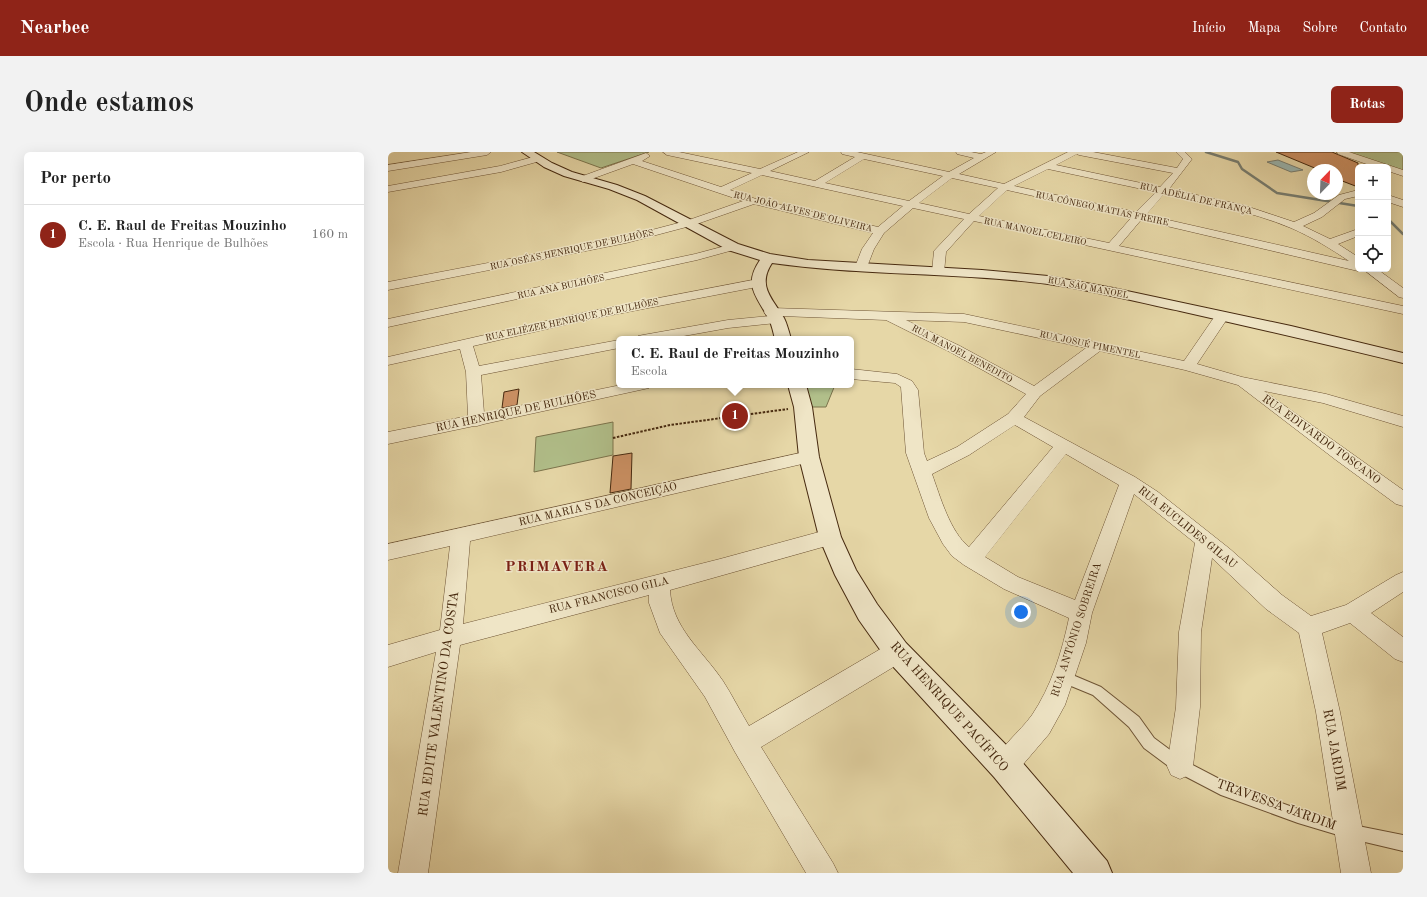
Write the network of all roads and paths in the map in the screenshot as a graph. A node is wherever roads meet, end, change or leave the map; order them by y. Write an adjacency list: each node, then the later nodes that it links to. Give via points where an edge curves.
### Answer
1 (487, 152): 19 (street)
2 (527, 152): 15 (main road, RUA SÃO MANOEL)
3 (667, 152): 22 (street, RUA MANOEL CELEIRO)
4 (805, 152): 22 (street)
5 (845, 152): 13 (street, RUA CÔNEGO MATIAS FREIRE)
6 (960, 152): 14 (street)
7 (992, 152): 14 (street)
8 (1075, 152): 18 (street)
9 (1078, 152): 21 (street)
10 (1180, 152): 21 (street, via 1188,160)
11 (1341, 152): 17 (street)
12 (654, 153): 16 (street)
13 (863, 156): 24 (street, RUA CÔNEGO MATIAS FREIRE); 26 (street)
14 (981, 157): 24 (street)
15 (537, 159): 25 (main road, RUA SÃO MANOEL); 28 (street, via 501,169)
16 (634, 161): 25 (street); 30 (street, RUA JOÃO ALVES DE OLIVEIRA)
17 (1375, 164)
18 (1048, 166): 27 (street); 29 (street, RUA ADÉLIA DE FRANÇA)
19 (388, 168)
20 (1391, 169): 23 (street)
21 (1179, 171): 29 (street)
22 (763, 172): 26 (street, RUA MANOEL CELEIRO); 30 (street)
23 (1403, 173)
24 (950, 175): 27 (street, RUA CÔNEGO MATIAS FREIRE); 35 (street)
25 (583, 179): 38 (main road, RUA SÃO MANOEL, via 641,198)
26 (816, 184): 35 (street, RUA MANOEL CELEIRO)
27 (1005, 187): 36 (street, RUA CÔNEGO MATIAS FREIRE); 37 (street)
28 (388, 189)
29 (1162, 190): 36 (street); 39 (street, RUA ADÉLIA DE FRANÇA, via 1239,207)
30 (721, 191): 33 (street, RUA JOÃO ALVES DE OLIVEIRA)
31 (1354, 194): 39 (street, via 1342,196 1318,215)
32 (1391, 199): 34 (street)
33 (754, 201): 38 (street, RUA OSÉAS HENRIQUE DE BULHÕES); 40 (street, RUA JOÃO ALVES DE OLIVEIRA)
34 (1403, 204)
35 (910, 205): 37 (street, RUA MANOEL CELEIRO); 40 (street)
36 (1138, 216): 44 (street); 47 (street, RUA CÔNEGO MATIAS FREIRE)
37 (971, 218): 44 (street, RUA MANOEL CELEIRO); 49 (street, via 940,251)
38 (690, 223): 43 (main road, RUA SÃO MANOEL); 52 (street, RUA OSÉAS HENRIQUE DE BULHÕES, via 626,240)
39 (1295, 226): 42 (street, RUA ADÉLIA DE FRANÇA)
40 (880, 232): 48 (street, via 868,249)
41 (1355, 233): 42 (street)
42 (1329, 243): 46 (street, RUA ADÉLIA DE FRANÇA)
43 (734, 247): 45 (main road, RUA SÃO MANOEL); 58 (street, RUA ANA BULHÕES, via 682,261)
44 (1111, 248): 54 (street, RUA MANOEL CELEIRO)
45 (768, 258): 48 (main road, RUA SÃO MANOEL, via 808,264); 51 (main road, via 758,274)
46 (1355, 260)
47 (1355, 266)
48 (861, 267): 49 (main road, RUA SÃO MANOEL)
49 (938, 272): 57 (main road, RUA SÃO MANOEL, via 1048,280)
50 (1373, 272): 53 (street)
51 (758, 283): 55 (main road, via 761,295); 61 (street, RUA ELIÉZER HENRIQUE DE BULHÕES, via 586,316)
52 (388, 286)
53 (1403, 294)
54 (1403, 310)
55 (774, 315): 56 (street, RUA JOSUÉ PIMENTEL); 59 (street, RUA JOSUÉ PIMENTEL); 60 (main road)
56 (888, 316): 63 (street, RUA JOSUÉ PIMENTEL, via 964,318); 72 (street, RUA MANOEL BENEDITO)
57 (1222, 316): 64 (main road, RUA SÃO MANOEL); 66 (street)
58 (388, 324)
59 (660, 336)
60 (781, 336)
61 (466, 343): 65 (street, RUA ELIÉZER HENRIQUE DE BULHÕES); 67 (street)
62 (616, 345): 67 (street)
63 (1098, 346): 66 (street, RUA JOSUÉ PIMENTEL); 72 (street)
64 (1403, 358)
65 (388, 361)
66 (1188, 366): 69 (street, RUA JOSUÉ PIMENTEL)
67 (473, 372): 75 (street)
68 (854, 374): 81 (street, via 904,381 908,386 915,453)
69 (1240, 381): 76 (street, RUA JOSUÉ PIMENTEL, via 1326,399); 83 (street, RUA EDIVARDO TOSCANO)
70 (630, 388): 75 (street, RUA HENRIQUE DE BULHÕES)
71 (798, 388): 73 (main road, RUA HENRIQUE PACÍFICO)
72 (1035, 393): 74 (street)
73 (803, 407): 78 (path, via 670,424); 80 (main road, RUA HENRIQUE PACÍFICO)
74 (1014, 418): 79 (street, RUA EUCLIDES GILAU); 81 (street, via 963,451)
75 (477, 421): 77 (street, RUA HENRIQUE DE BULHÕES)
76 (1403, 422)
77 (388, 438)
78 (613, 438)
79 (1063, 446): 82 (street, RUA EUCLIDES GILAU); 88 (street)
80 (809, 457): 84 (street, RUA MARIA S DA CONCEIÇÃO); 85 (main road, RUA HENRIQUE PACÍFICO)
81 (922, 471): 88 (street, via 939,518 950,538 959,550)
82 (1129, 482): 86 (street, RUA EUCLIDES GILAU); 92 (street, RUA ANTÓNIO SOBREIRA)
83 (1403, 499)
84 (461, 535): 87 (street, RUA MARIA S DA CONCEIÇÃO); 94 (street, RUA EDITE VALENTINO DA COSTA)
85 (830, 537): 90 (street, RUA FRANCISCO GILA); 96 (main road, RUA HENRIQUE PACÍFICO, via 847,575 868,612)
86 (1205, 540): 93 (street, RUA EUCLIDES GILAU, via 1274,602); 101 (street, via 1190,632 1188,707)
87 (388, 552)
88 (971, 559): 92 (street, via 1011,583)
89 (1403, 581): 91 (street)
90 (659, 584): 94 (street, RUA FRANCISCO GILA); 99 (street, via 660,603 668,626 714,689)
91 (1353, 612): 93 (street); 95 (street)
92 (1081, 613): 98 (street, RUA ANTÓNIO SOBREIRA, via 1075,643)
93 (1309, 627): 102 (street, RUA JARDIM, via 1328,712)
94 (450, 637): 97 (street, RUA FRANCISCO GILA); 104 (street, RUA EDITE VALENTINO DA COSTA)
95 (1403, 651)
96 (897, 652): 99 (street); 100 (main road, RUA HENRIQUE PACÍFICO)
97 (388, 656)
98 (1063, 677): 100 (street, RUA ANTÓNIO SOBREIRA, via 1056,697 1040,725); 101 (lane, TRAVESSA JARDIM, via 1097,691 1134,722 1149,743)
99 (744, 743): 105 (street)
100 (1005, 766): 106 (main road, RUA HENRIQUE PACÍFICO)
101 (1180, 766): 102 (lane, TRAVESSA JARDIM, via 1226,790)
102 (1348, 831): 103 (lane, TRAVESSA JARDIM); 107 (street, RUA JARDIM)
103 (1403, 843)
104 (409, 868)
105 (823, 873)
106 (1095, 873)
107 (1356, 873)

